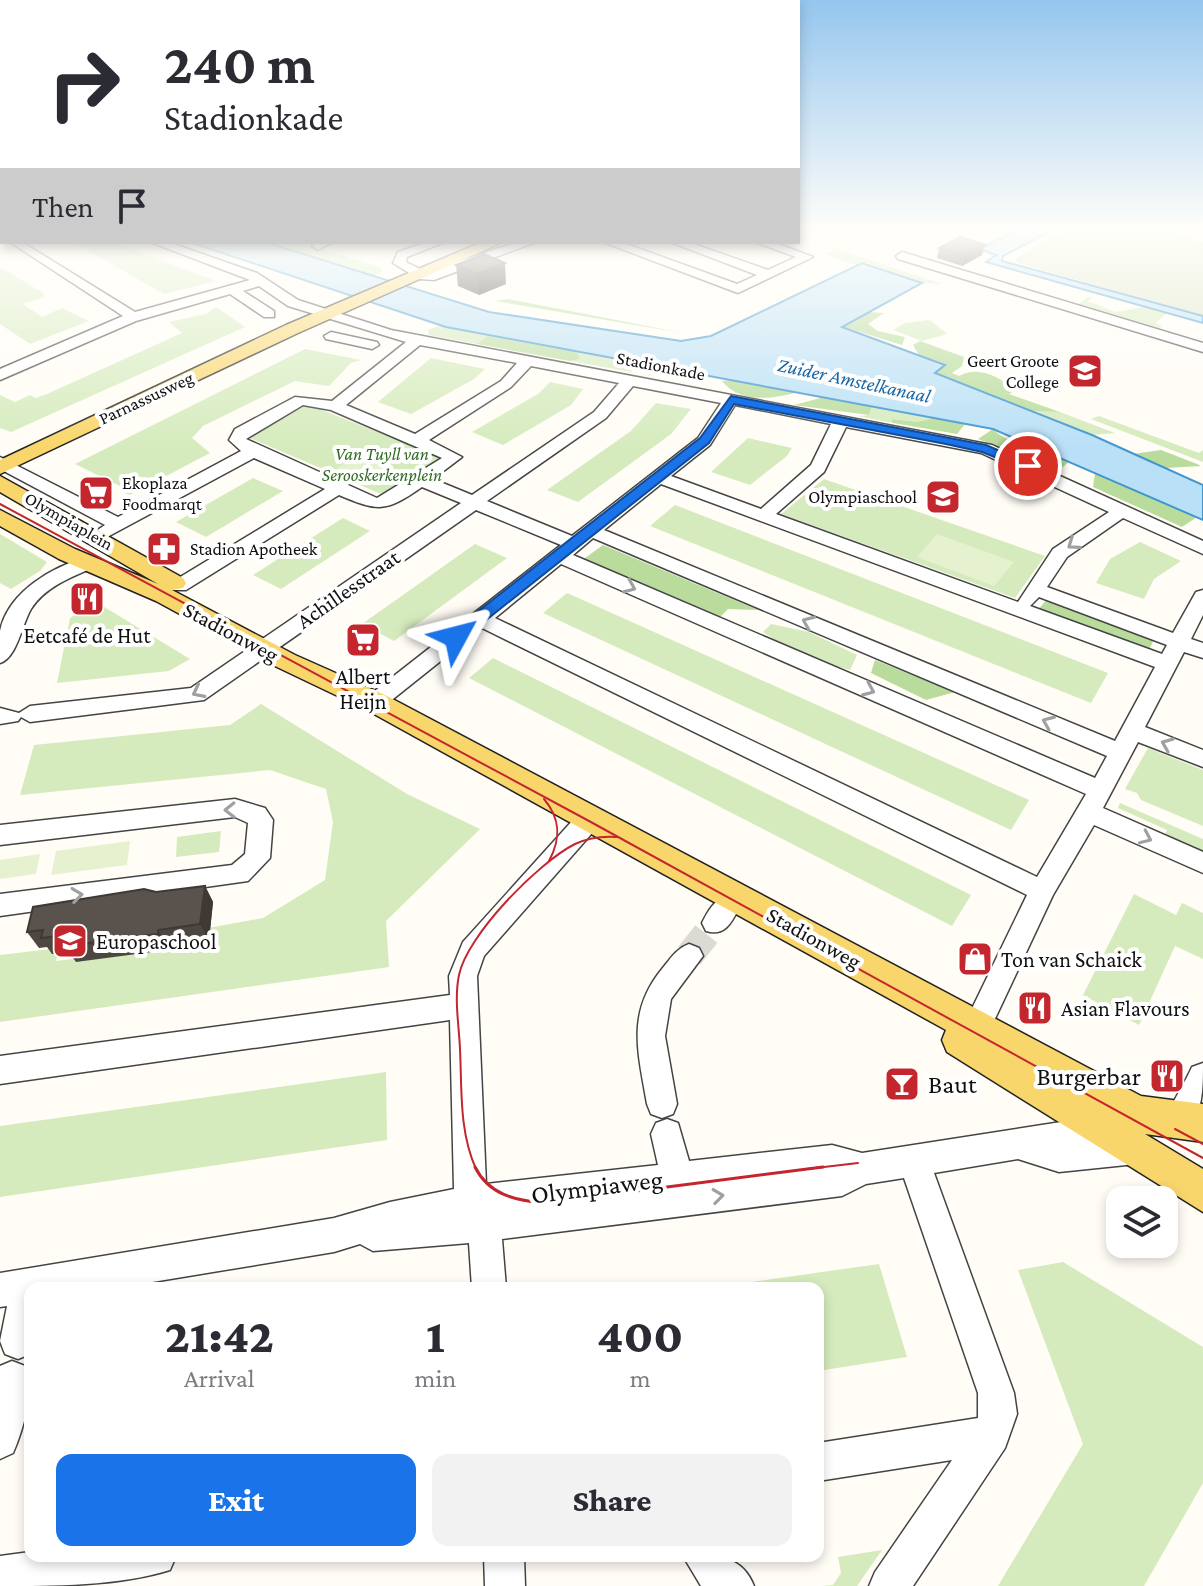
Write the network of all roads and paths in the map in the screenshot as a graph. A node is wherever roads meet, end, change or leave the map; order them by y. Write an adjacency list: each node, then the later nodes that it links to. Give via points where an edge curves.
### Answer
1 (110, 301): 9 (street, via 128,312)
2 (201, 301): 9 (street)
3 (250, 301): 7 (street)
4 (290, 301): 8 (street, Stadionkade)
5 (351, 301): 8 (main road, Parnassusweg)
6 (1049, 301): 12 (street)
7 (269, 314)
8 (323, 314): 11 (street, Stadionkade); 23 (main road, Parnassusweg)
9 (130, 325): 15 (street)
10 (331, 336): 13 (street)
11 (417, 340): 13 (street); 14 (street, Stadionkade)
12 (1203, 348)
13 (402, 351): 19 (street)
14 (527, 361): 17 (street, Stadionkade); 21 (street, via 506,384)
15 (7, 370): 16 (street)
16 (40, 376)
17 (629, 381): 18 (street, Stadionkade); 27 (street, Achillesstraat, via 600,415)
18 (731, 400): 20 (street, Stadionkade); 24 (street, via 704,441)
19 (335, 406): 21 (street); 22 (street, via 301,400 241,432 237,440)
20 (841, 420): 28 (street, Stadionkade, via 986,449); 29 (street, via 818,468)
21 (418, 440): 25 (street, via 454,457)
22 (254, 451): 26 (street); 31 (street)
23 (1, 470): 31 (street, Olympiaplein); 32 (main road, Olympiaplein)
24 (660, 478): 29 (street); 33 (street)
25 (422, 481): 26 (street, via 383,504); 27 (street)
26 (338, 488): 37 (street)
27 (472, 502): 33 (street); 43 (street, Achillesstraat)
28 (1122, 511): 34 (street, Stadionkade); 38 (street, one-way to 38, via 1060,553)
29 (764, 515): 40 (street)
30 (0, 517): 35 (main road, Olympiaplein)
31 (119, 525): 32 (street)
32 (96, 537): 36 (main road, Olympiaplein)
33 (575, 544): 41 (street); 50 (street, one-way to 33); 52 (street, one-way to 52)
34 (1203, 548)
35 (77, 558): 43 (main road, Stadionweg); 45 (street, Olympiaplein, via 14,604)
36 (138, 560): 37 (main road, Stadionweg)
37 (179, 586): 43 (main road, Stadionweg)
38 (1035, 589): 40 (street); 42 (street)
39 (1203, 596): 42 (street)
40 (1022, 608): 46 (street)
41 (479, 618): 47 (street); 56 (street)
42 (1177, 641): 44 (street); 46 (street)
43 (272, 643): 47 (main road, Stadionweg); 48 (street, Achillesstraat, one-way to 48, via 189,697)
44 (1203, 651)
45 (0, 656)
46 (1165, 663): 49 (street)
47 (375, 702): 53 (main road, Stadionweg)
48 (14, 715)
49 (1131, 730): 50 (street); 51 (street, one-way to 49)
50 (1120, 752): 52 (street)
51 (1203, 759)
52 (1094, 801): 55 (street, one-way to 55); 56 (street)
53 (587, 822): 59 (street, via 473,950 463,976); 60 (main road, Stadionweg); 60 (main road, Stadionweg, via 721,915 833,964)
54 (0, 835): 57 (street, one-way to 54, via 239,874 257,858 261,820 235,808)
55 (1203, 863)
56 (1042, 891): 60 (street)
57 (0, 905)
58 (689, 956): 68 (street, via 658,995 650,1036)
59 (463, 1006): 61 (street); 70 (street)
60 (983, 1043): 63 (main road, Stadionweg, via 1136,1114); 64 (main road, Stadionweg)
61 (0, 1070)
62 (1203, 1077): 63 (street, Stadionweg)
63 (1192, 1120)
64 (1107, 1137): 65 (street, Olympiaweg); 65 (street, Olympiaweg, via 1059,1156); 69 (main road, Stadionweg)
65 (1019, 1144): 66 (street, Olympiaweg)
66 (914, 1161): 67 (street, Olympiaweg); 76 (street, via 996,1393)
67 (862, 1169): 68 (street, Olympiaweg, via 832,1161); 70 (street, Olympiaweg, one-way to 67, via 842,1180)
68 (676, 1177): 70 (street, Olympiaweg)
69 (1203, 1192)
70 (477, 1214): 71 (street, Olympiaweg, via 390,1218 334,1235); 72 (street)
71 (50, 1282)
72 (488, 1282)
73 (14, 1288): 74 (street)
74 (18, 1341)
75 (12, 1379): 77 (street)
76 (992, 1435): 78 (street); 85 (street)
77 (0, 1440)
78 (824, 1461)
79 (109, 1562): 82 (street)
80 (504, 1562): 83 (street)
81 (707, 1562): 84 (street)
82 (0, 1576)
83 (505, 1586)
84 (734, 1586)
85 (889, 1586)

